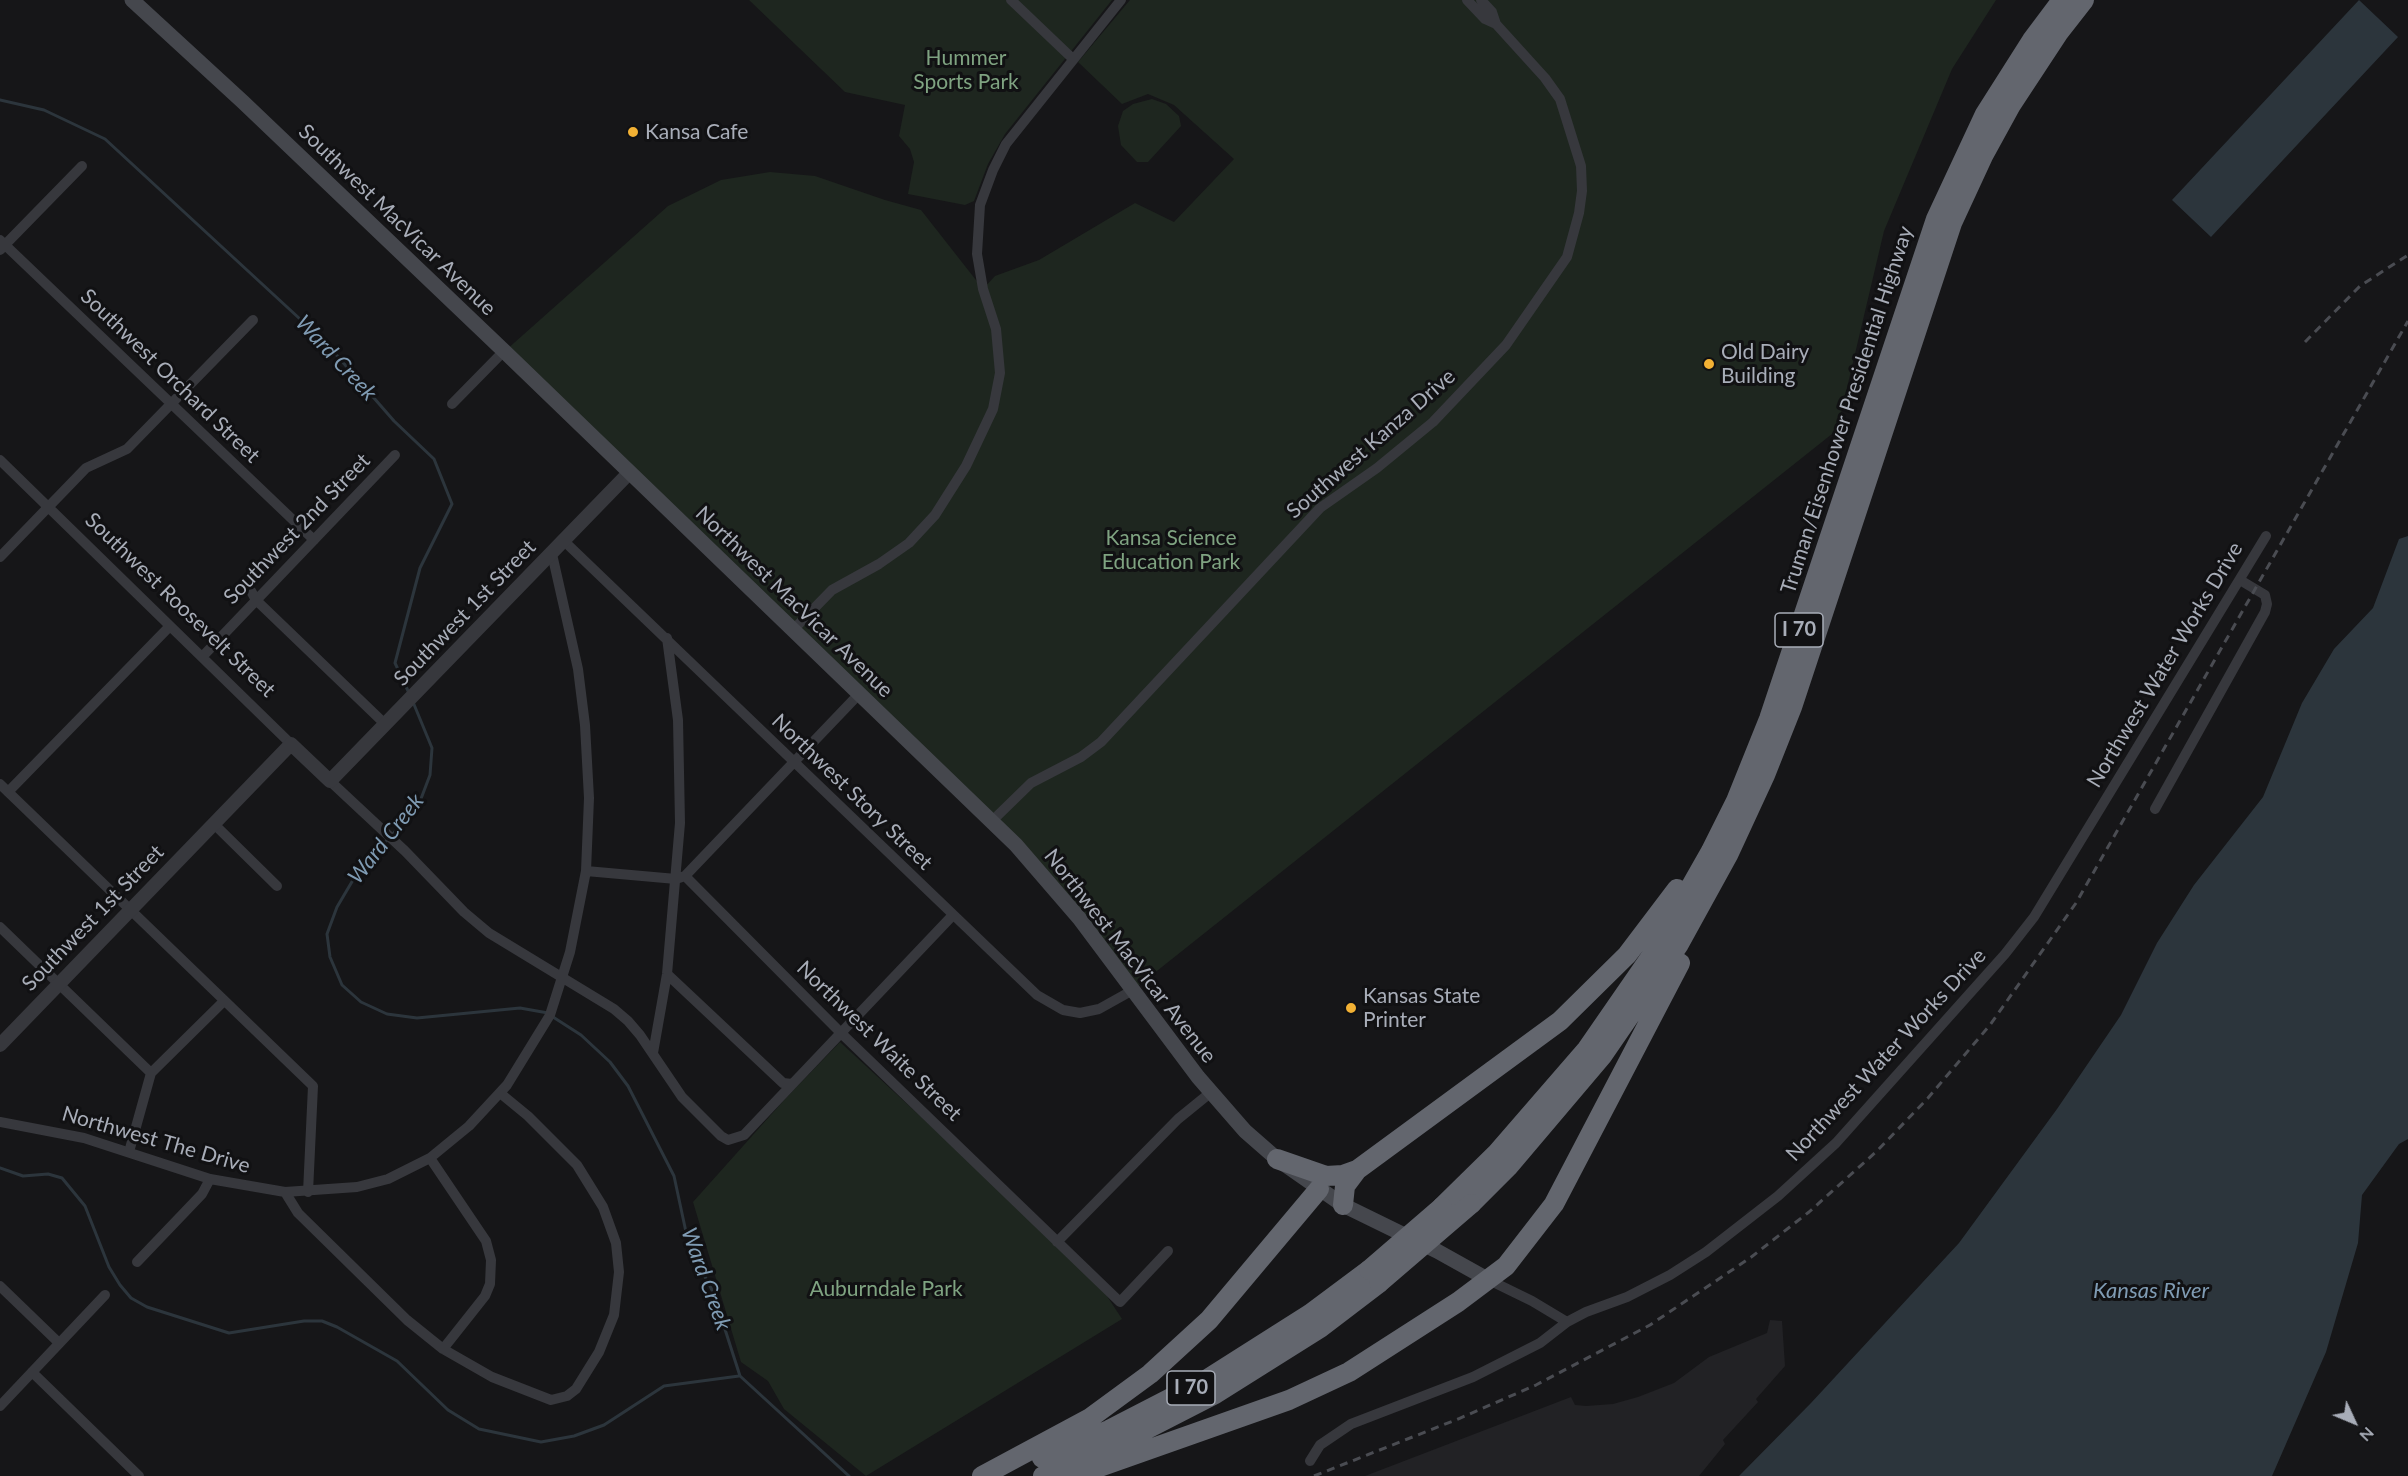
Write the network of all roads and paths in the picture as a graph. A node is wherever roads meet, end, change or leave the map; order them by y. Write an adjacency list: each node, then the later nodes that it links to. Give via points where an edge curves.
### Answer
1 (132, 0): 13 (main road, Southwest MacVicar Avenue)
2 (1011, 0): 9 (street)
3 (1121, 0): 9 (street)
4 (1467, 0): 8 (street, Southwest Kanza Drive, via 1485,19)
5 (1481, 0): 8 (street, Southwest Kanza Drive)
6 (2062, 0): 35 (highway, Truman/Eisenhower Presidential Highway / I 70, via 1985,114 1936,219 1785,675)
7 (2084, 0): 41 (highway, Truman/Eisenhower Presidential Highway / I 70, via 2011,105 1952,223 1792,707 1766,775)
8 (1497, 24): 39 (street, Southwest Kanza Drive, via 1560,99 1581,166 1580,213 1561,267 1506,345 1433,422 1320,508 1101,742 1031,783)
9 (1073, 59): 28 (street, via 1006,144 978,213 977,254 982,289 996,329 1000,373 984,432 935,515 909,543 832,590)
10 (82, 166): 11 (street)
11 (2, 245): 14 (street, Southwest Orchard Street)
12 (253, 320): 14 (street)
13 (504, 351): 15 (street); 18 (main road, Southwest MacVicar Avenue)
14 (170, 404): 19 (street, via 127,448 86,468); 21 (street, Southwest Orchard Street)
15 (452, 404)
16 (395, 455): 21 (street, Southwest 2nd Street)
17 (0, 460): 19 (street, Southwest Roosevelt Street)
18 (629, 473): 22 (street, Southwest 1st Street); 28 (main road, Northwest MacVicar Avenue)
19 (48, 507): 24 (street); 27 (street, Southwest Roosevelt Street)
20 (2266, 536): 25 (street, Northwest Water Works Drive)
21 (314, 540): 26 (street, Southwest 2nd Street)
22 (564, 541): 23 (street, Southwest 1st Street); 29 (street, Northwest Story Street)
23 (552, 554): 32 (street, Southwest 1st Street); 42 (street, Northwest The Drive, via 578,669 585,725 589,798)
24 (0, 557)
25 (2240, 580): 38 (street, via 2265,596 2265,612); 77 (street, Northwest Water Works Drive, via 2034,917 1858,1120 1802,1176 1706,1252 1655,1283)
26 (253, 596): 30 (street, Southwest 2nd Street); 32 (street)
27 (170, 626): 30 (street, Southwest Roosevelt Street); 37 (street)
28 (793, 630): 31 (main road, Northwest MacVicar Avenue)
29 (667, 638): 34 (street, Northwest Story Street); 43 (street, via 678,720)
30 (202, 657): 33 (street, Southwest Roosevelt Street)
31 (859, 694): 34 (street); 39 (main road, Northwest MacVicar Avenue)
32 (386, 724): 36 (street, Southwest 1st Street)
33 (291, 744): 36 (street, Southwest Roosevelt Street); 40 (street, Southwest 1st Street)
34 (794, 761): 43 (street); 46 (street, Northwest Story Street)
35 (1747, 774): 64 (highway, via 1664,909 1604,979 1535,1041); 73 (highway, Truman/Eisenhower Presidential Highway / I 70, bridge, via 1684,902 1619,1005 1544,1101)
36 (330, 781): 49 (street, via 464,912 489,933)
37 (4, 788): 45 (street)
38 (2155, 809)
39 (992, 821): 51 (main road, Northwest MacVicar Avenue, via 1079,918)
40 (214, 824): 44 (street); 45 (street, Southwest 1st Street)
41 (1728, 855): 73 (highway, Truman/Eisenhower Presidential Highway / I 70, bridge, via 1679,944 1608,1048 1556,1112 1471,1204); 74 (highway, via 1703,918 1554,1204 1512,1260)
42 (586, 871): 43 (street); 49 (street, Northwest The Drive)
43 (681, 878): 48 (street); 53 (street, Northwest Waite Street)
44 (278, 886)
45 (129, 910): 50 (street, Southwest 1st Street); 52 (street)
46 (952, 916): 51 (street, Northwest Story Street, via 1036,995 1063,1010 1090,1012); 53 (street)
47 (0, 927): 50 (street)
48 (666, 974): 55 (street); 57 (street, via 783,1083)
49 (562, 980): 55 (street, via 614,1009); 58 (street, Northwest The Drive, via 539,1036)
50 (58, 984): 54 (street, Southwest 1st Street); 56 (street)
51 (1133, 990): 59 (main road, Northwest MacVicar Avenue)
52 (224, 1001): 56 (street); 68 (street, via 313,1086)
53 (841, 1033): 57 (street); 70 (street, Northwest Waite Street)
54 (3, 1037)
55 (653, 1053): 57 (street, via 690,1106 721,1136 733,1140 744,1135)
56 (151, 1073): 61 (street)
57 (792, 1084)
58 (500, 1093): 62 (street, Northwest The Drive, via 469,1126); 79 (street, via 577,1165 603,1207 616,1243 619,1272 614,1315 598,1352 570,1395 551,1400 486,1374)
59 (1210, 1093): 63 (main road, Northwest MacVicar Avenue); 70 (street, via 1178,1119)
60 (0, 1122): 61 (street, Northwest The Drive, via 74,1135)
61 (129, 1152): 65 (street, Northwest The Drive)
62 (430, 1158): 68 (street, Northwest The Drive, via 373,1184); 79 (street, via 486,1241 491,1260 485,1296)
63 (1277, 1160): 64 (highway, via 1326,1176); 66 (main road, Northwest MacVicar Avenue)
64 (1357, 1170): 69 (highway, via 1345,1186)
65 (210, 1179): 67 (street, Northwest The Drive); 72 (street, via 202,1194)
66 (1319, 1190): 69 (main road, Northwest MacVicar Avenue); 84 (highway, via 1217,1311 1150,1374 1090,1418)
67 (285, 1192): 68 (street, Northwest The Drive); 79 (street, via 298,1213 407,1320)
68 (308, 1192)
69 (1343, 1206): 74 (main road, Northwest MacVicar Avenue)
70 (1057, 1242): 71 (street, Northwest Waite Street, via 1120,1302)
71 (1168, 1251)
72 (136, 1262)
73 (1374, 1277): 85 (highway, Truman/Eisenhower Presidential Highway / I 70, via 1206,1380 1109,1430); 86 (highway, Truman/Eisenhower Presidential Highway / I 70, via 1320,1328 1215,1394 1111,1448)
74 (1489, 1280): 77 (street, Northwest MacVicar Avenue); 87 (highway, via 1370,1360 1319,1387)
75 (0, 1286): 78 (street)
76 (105, 1295): 78 (street)
77 (1567, 1322): 82 (street, Northwest Water Works Drive, via 1540,1343 1473,1377 1351,1424 1320,1445)
78 (59, 1343): 80 (street)
79 (443, 1349)
80 (32, 1372): 81 (street); 83 (street)
81 (0, 1406)
82 (1310, 1461)
83 (139, 1476)
84 (982, 1476)
85 (996, 1476)
86 (1043, 1476)
87 (1074, 1476)

